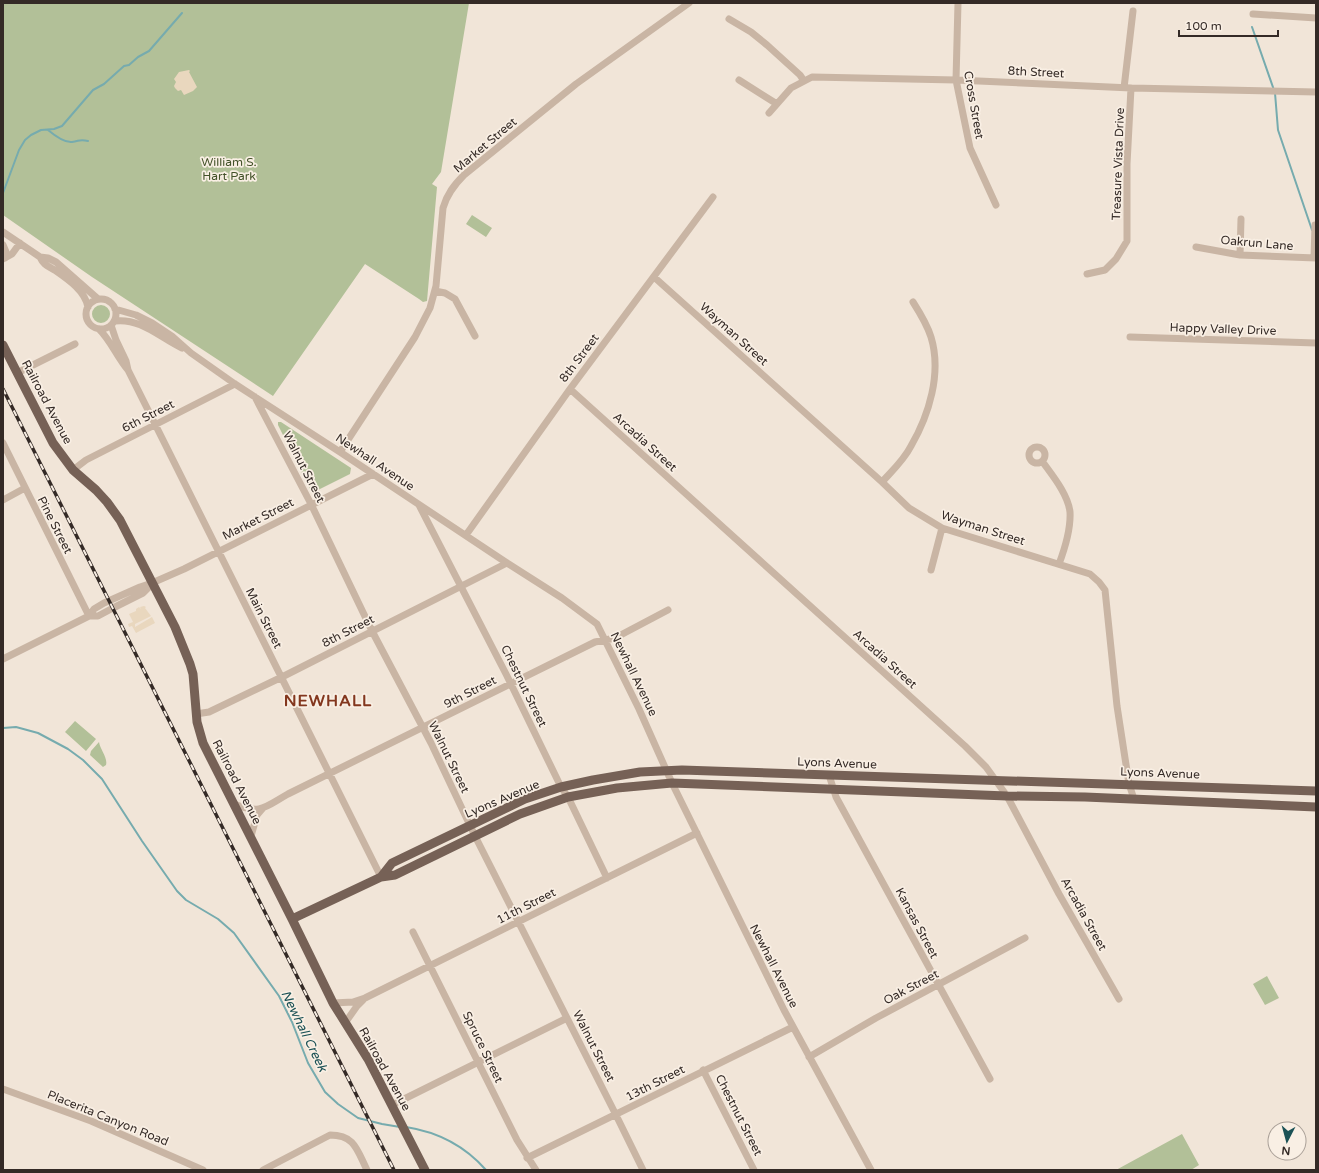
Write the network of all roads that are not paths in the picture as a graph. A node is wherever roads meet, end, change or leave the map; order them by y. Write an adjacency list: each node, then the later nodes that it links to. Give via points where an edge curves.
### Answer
1 (689, 3): 28 (street, Market Street, via 576,84 454,185 443,208)
2 (958, 3): 8 (street, Cross Street)
3 (1133, 11): 10 (street, Treasure Vista Drive)
4 (1253, 14): 5 (street)
5 (1316, 18)
6 (729, 20): 9 (street, via 751,32 767,45)
7 (739, 80): 12 (street)
8 (956, 80): 9 (street, 8th Street, via 812,77); 10 (street, 8th Street); 15 (street, Cross Street, via 970,148)
9 (804, 81): 12 (street, 8th Street, via 791,88)
10 (1128, 88): 11 (street, 8th Street); 26 (street, Treasure Vista Drive, via 1127,241 1116,259 1105,270)
11 (1316, 92)
12 (777, 104): 13 (street, 8th Street)
13 (769, 114)
14 (713, 197): 27 (street, 8th Street)
15 (996, 205)
16 (1241, 219): 22 (street)
17 (1315, 225): 25 (street)
18 (3, 232): 19 (street)
19 (20, 243): 23 (street); 24 (street, via 12,254)
20 (3, 245): 24 (street, via 6,252)
21 (1196, 247): 22 (street, Oakrun Lane)
22 (1240, 255): 25 (street, Oakrun Lane)
23 (40, 257): 29 (street, via 56,262); 31 (street, via 42,263 65,278 82,294)
24 (4, 258)
25 (1315, 258)
26 (1087, 274)
27 (654, 277): 44 (street, 8th Street); 52 (street, Wayman Street)
28 (435, 291): 35 (street, via 455,299); 48 (street, Market Street, via 430,308 415,338)
29 (98, 299): 31 (street); 32 (street, via 109,301)
30 (913, 302): 52 (street, via 931,338 934,351 934,383 923,421 911,447)
31 (88, 307): 34 (street, via 87,320)
32 (116, 309): 33 (street); 40 (street, Newhall Avenue, via 152,323)
33 (113, 323): 34 (street, via 107,328); 40 (street, Newhall Avenue, via 123,320 136,322); 41 (street, Main Street, via 116,340)
34 (99, 329): 41 (street, Main Street)
35 (475, 336)
36 (1130, 337): 37 (street, Happy Valley Drive)
37 (1316, 343)
38 (75, 344): 42 (street)
39 (3, 345): 42 (main road, Railroad Avenue)
40 (191, 353): 43 (street, Newhall Avenue)
41 (128, 370): 46 (street, Main Street)
42 (17, 373): 50 (main road, Railroad Avenue, via 53,442)
43 (235, 384): 45 (street, Newhall Avenue); 46 (street, 6th Street)
44 (570, 389): 58 (street, 8th Street); 77 (street, Arcadia Street, via 966,746)
45 (255, 396): 48 (street, Newhall Avenue); 55 (street, Walnut Street)
46 (155, 424): 50 (street, 6th Street); 59 (street, Main Street)
47 (3, 444): 53 (street, Pine Street)
48 (340, 452): 51 (street, Newhall Avenue)
49 (1042, 461): 61 (street, via 1052,474 1070,512 1068,538)
50 (72, 470): 63 (main road, Railroad Avenue, via 96,490 116,514)
51 (373, 474): 55 (street, Market Street); 56 (street, Newhall Avenue)
52 (882, 482): 57 (street, Wayman Street, via 909,508)
53 (25, 488): 54 (street); 66 (street, Pine Street)
54 (3, 500)
55 (311, 504): 59 (street, Market Street); 67 (street, Walnut Street)
56 (419, 504): 58 (street, Newhall Avenue); 64 (street, Chestnut Street)
57 (942, 528): 61 (street, Wayman Street); 62 (street)
58 (466, 535): 60 (street, Newhall Avenue)
59 (218, 551): 63 (street, Market Street); 70 (street, Main Street)
60 (507, 563): 64 (street, 8th Street); 68 (street, Newhall Avenue, via 593,621)
61 (1059, 564): 79 (street, Wayman Street, via 1090,574 1105,590 1117,706)
62 (931, 570)
63 (152, 583): 66 (street, Market Street, via 143,593 98,616); 72 (main road, Railroad Avenue, via 175,627 190,664)
64 (462, 587): 67 (street, 8th Street); 71 (street, Chestnut Street)
65 (668, 610): 68 (street, 9th Street, via 613,639)
66 (89, 616): 69 (street, Market Street)
67 (372, 631): 70 (street, 8th Street); 73 (street, Walnut Street)
68 (605, 640): 71 (street, 9th Street, via 595,642); 74 (street, Newhall Avenue)
69 (3, 659)
70 (282, 677): 72 (street, 8th Street, via 209,712); 75 (street, Main Street)
71 (510, 684): 73 (street, 9th Street); 80 (street, Chestnut Street)
72 (196, 714): 86 (main road, Railroad Avenue, via 203,743)
73 (422, 728): 75 (street, 9th Street); 89 (street, Walnut Street)
74 (667, 770): 76 (main road, Lyons Avenue); 78 (street, Newhall Avenue); 80 (main road, Lyons Avenue, via 615,775)
75 (330, 774): 88 (street, 9th Street); 93 (street, Main Street)
76 (829, 775): 77 (main road, Lyons Avenue); 81 (street, Kansas Street)
77 (995, 780): 79 (main road, Lyons Avenue); 83 (street, Arcadia Street)
78 (672, 783): 81 (main road, Lyons Avenue); 84 (main road, Lyons Avenue, via 617,788); 90 (street, Newhall Avenue)
79 (1129, 784): 82 (main road, Lyons Avenue); 85 (street, Wayman Street)
80 (561, 787): 84 (street, Chestnut Street); 89 (main road, Lyons Avenue, via 525,799)
81 (834, 789): 83 (main road, Lyons Avenue); 100 (street, Kansas Street)
82 (1316, 791)
83 (1007, 796): 85 (main road, Lyons Avenue); 102 (street, Arcadia Street)
84 (568, 797): 92 (main road, Lyons Avenue, via 536,808); 94 (street, Chestnut Street)
85 (1134, 799): 87 (main road, Lyons Avenue)
86 (234, 804): 88 (street, 9th Street, via 246,809); 91 (main road, Railroad Avenue)
87 (1316, 807)
88 (263, 808): 91 (street, via 257,815)
89 (470, 825): 92 (street, Walnut Street); 93 (main road, Lyons Avenue, via 392,863)
90 (697, 833): 94 (street, 11th Street); 106 (street, Newhall Avenue)
91 (251, 836): 95 (main road, Railroad Avenue)
92 (475, 836): 93 (main road, Lyons Avenue, via 395,875); 96 (street, Walnut Street)
93 (381, 877): 95 (main road, Lyons Avenue)
94 (607, 878): 96 (street, 11th Street)
95 (292, 919): 103 (main road, Railroad Avenue)
96 (519, 922): 99 (street, 11th Street); 104 (street, Walnut Street)
97 (413, 932): 99 (street, Spruce Street)
98 (1025, 938): 100 (street, Oak Street)
99 (430, 965): 101 (street, 11th Street); 108 (street, Spruce Street)
100 (938, 985): 107 (street, Oak Street); 110 (street, Kansas Street)
101 (365, 998): 103 (street, 11th Street, via 353,1002); 105 (street, 11th Street)
102 (1119, 999)
103 (333, 1003): 105 (main road, Railroad Avenue)
104 (567, 1018): 108 (street); 113 (street, Walnut Street)
105 (345, 1023): 112 (main road, Railroad Avenue, via 368,1059)
106 (793, 1027): 107 (street, Newhall Avenue); 109 (street, 13th Street)
107 (809, 1057): 122 (street, Newhall Avenue)
108 (478, 1062): 112 (street); 114 (street, Spruce Street)
109 (703, 1070): 113 (street, 13th Street); 121 (street, Chestnut Street)
110 (990, 1079)
111 (3, 1089): 115 (street, Placerita Canyon Road, via 78,1116)
112 (392, 1105): 118 (main road, Railroad Avenue)
113 (616, 1115): 114 (street, 13th Street); 120 (street, Walnut Street)
114 (527, 1158): 119 (street, Spruce Street)
115 (203, 1170)
116 (263, 1170): 117 (street, via 330,1135 341,1135 349,1139)
117 (367, 1170)
118 (425, 1170)
119 (536, 1170)
120 (643, 1170)
121 (754, 1170)
122 (871, 1170)

